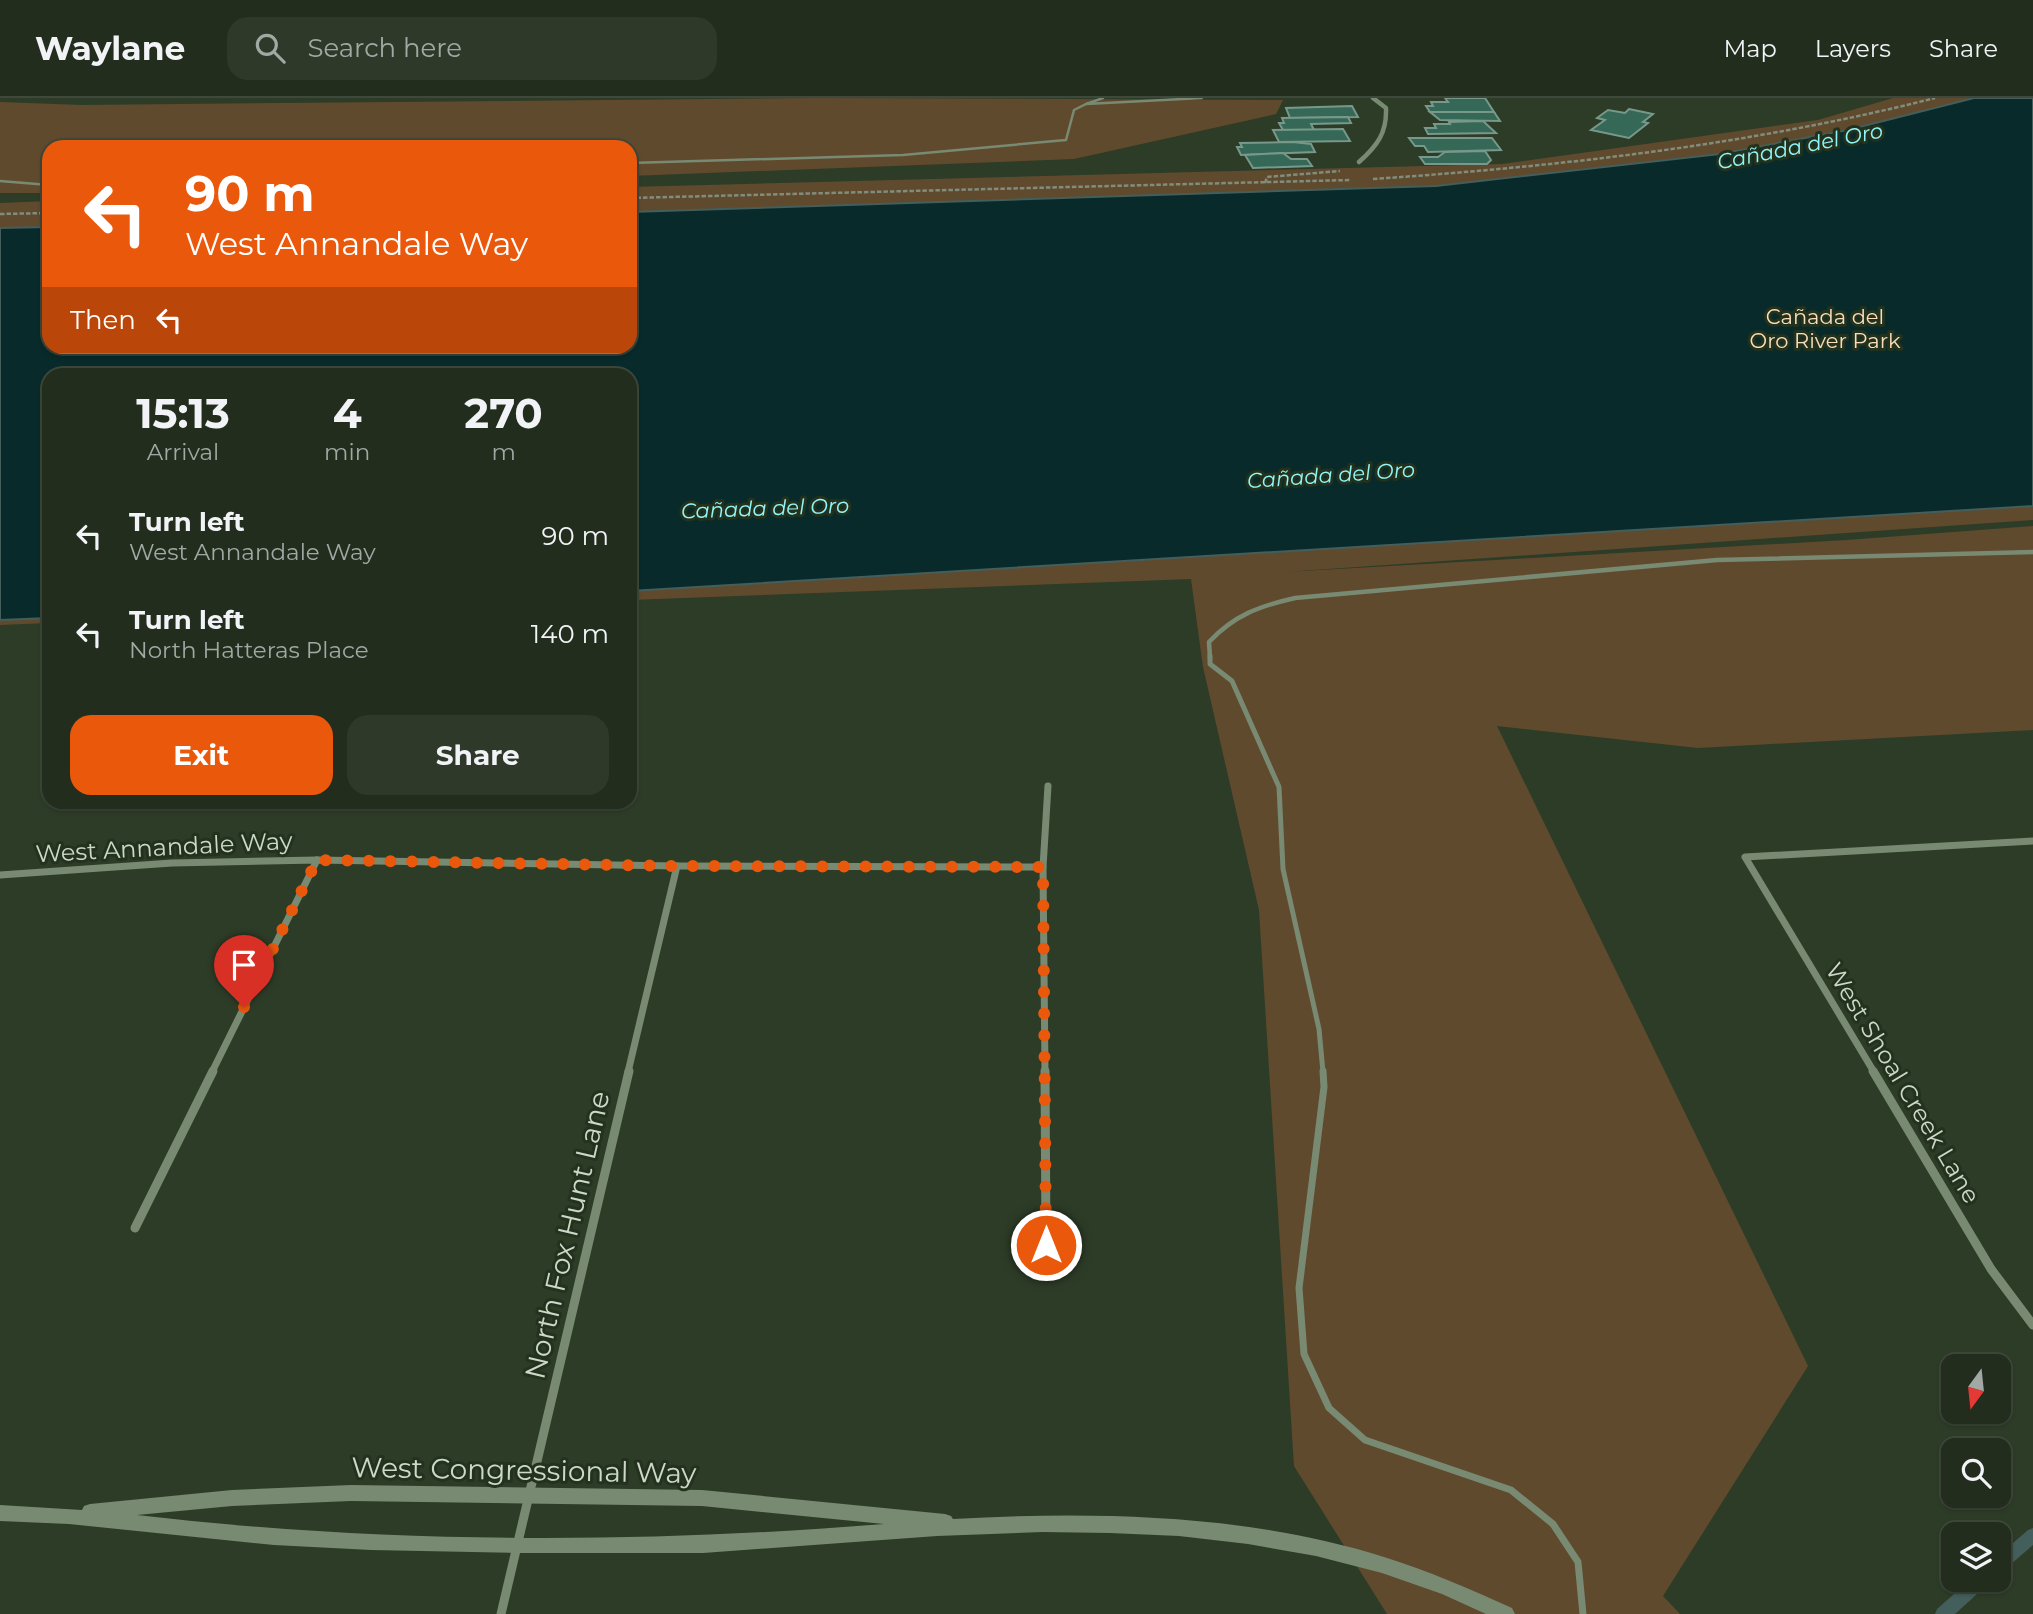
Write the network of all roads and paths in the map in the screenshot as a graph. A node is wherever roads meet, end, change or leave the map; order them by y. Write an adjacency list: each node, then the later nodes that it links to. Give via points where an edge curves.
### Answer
1 (1103, 98): 5 (lane)
2 (1202, 98): 5 (lane)
3 (1373, 98): 6 (street, via 1386,108 1387,122 1382,141)
4 (1935, 98): 8 (path, via 1879,114 1732,143 1600,162)
5 (1086, 104): 7 (lane, via 1074,110 1066,141 943,155)
6 (1359, 162): 11 (path, via 1362,170 1266,177)
7 (637, 163)
8 (1368, 179)
9 (1356, 180): 11 (path)
10 (0, 181): 12 (lane)
11 (1265, 183): 13 (path)
12 (42, 185)
13 (637, 198)
14 (42, 213): 15 (path)
15 (0, 214)
16 (2033, 552): 33 (lane, via 1717,561 1295,598 1250,608 1226,622 1209,642 1210,664 1232,681 1279,787 1283,869 1319,1029 1324,1087 1299,1288 1304,1354 1329,1408 1365,1440 1511,1490 1553,1524 1578,1562)
17 (1048, 786): 21 (street)
18 (2033, 841): 25 (street, West Shoal Creek Lane, via 1745,857 1991,1269)
19 (317, 860): 20 (street, West Annandale Way); 22 (street, West Annandale Way, via 172,863); 23 (street)
20 (677, 866): 21 (street, West Annandale Way); 26 (street, North Fox Hunt Lane)
21 (1043, 867): 24 (street)
22 (0, 875)
23 (135, 1228)
24 (1046, 1245)
25 (2033, 1325)
26 (529, 1496): 28 (street, West Congressional Way, via 289,1495); 29 (street, West Congressional Way, via 702,1499); 30 (street, North Fox Hunt Lane)
27 (0, 1513): 28 (street, West Congressional Way)
28 (67, 1514): 30 (street, West Congressional Way, via 274,1537)
29 (980, 1525): 30 (street, West Congressional Way, via 713,1544); 32 (street, West Congressional Way, via 1192,1530 1287,1541 1360,1559 1475,1598)
30 (518, 1543): 31 (street, North Fox Hunt Lane)
31 (500, 1614)
32 (1506, 1614)
33 (1583, 1614)

